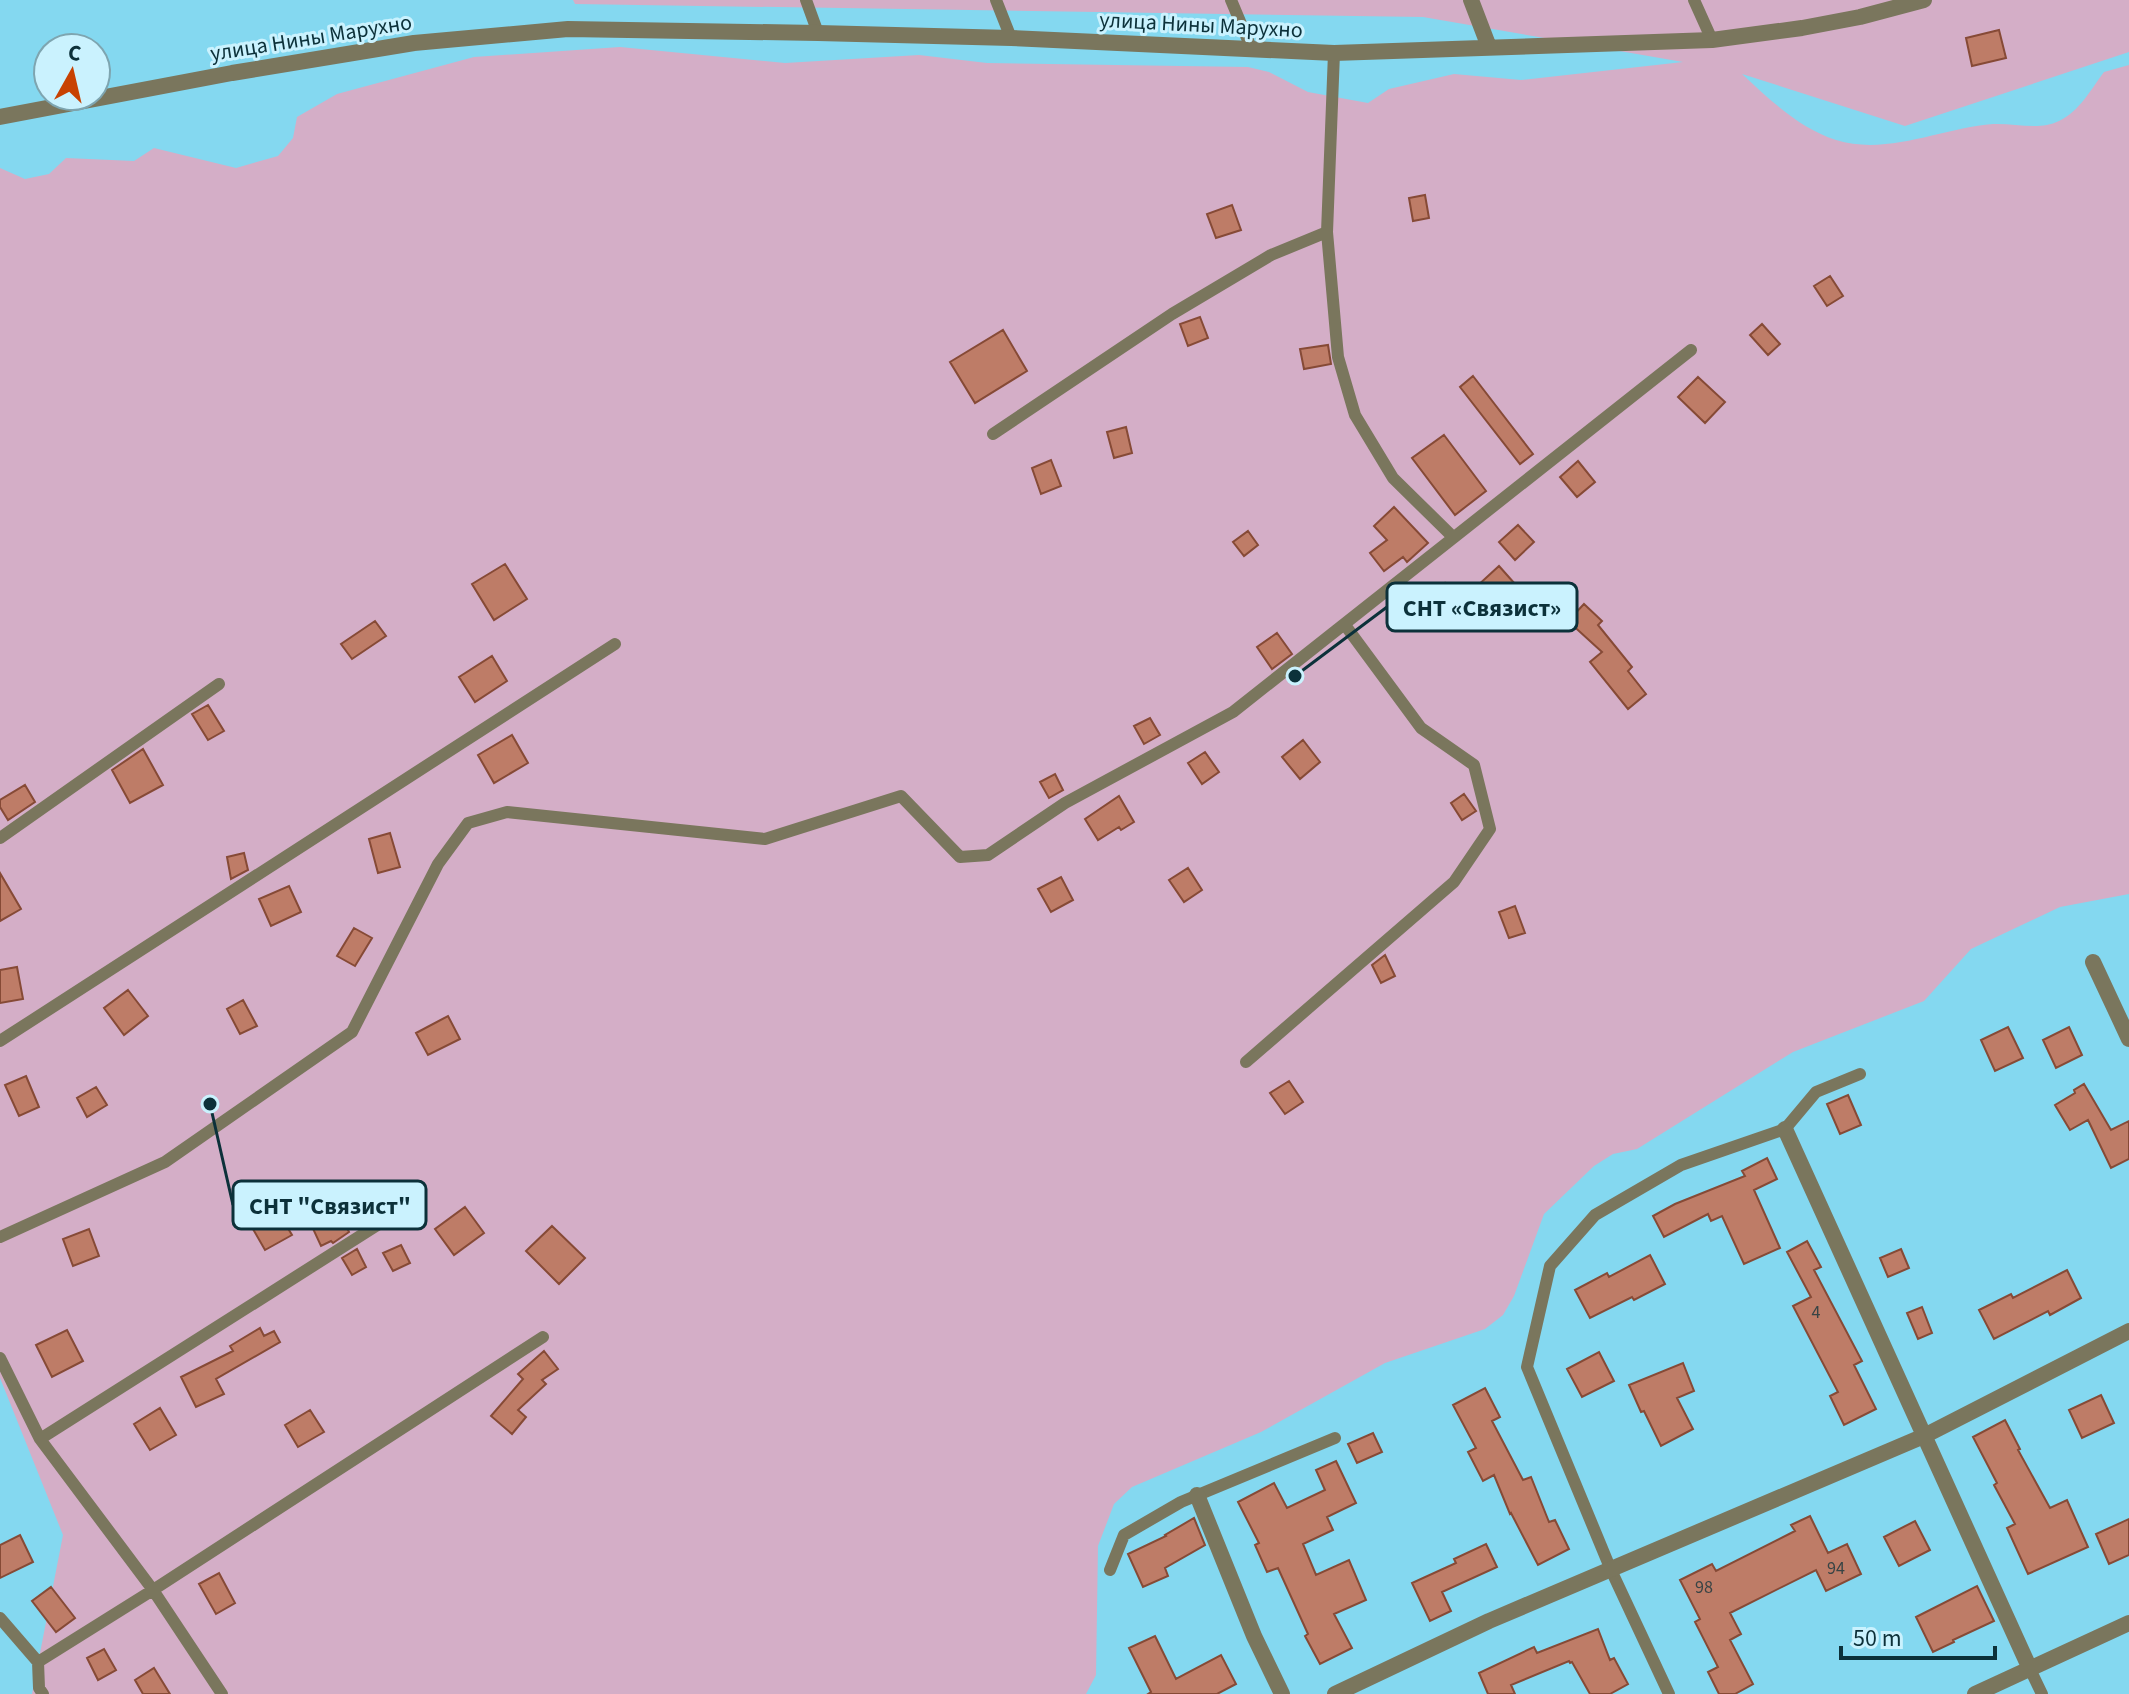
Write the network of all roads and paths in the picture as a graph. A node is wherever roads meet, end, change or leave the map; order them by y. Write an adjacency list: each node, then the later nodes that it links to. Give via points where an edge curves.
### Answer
1 (806, 0): 7 (lane)
2 (996, 0): 8 (lane)
3 (1231, 0): 11 (lane)
4 (1471, 0): 10 (street)
5 (1694, 0): 9 (lane)
6 (1917, 1): 9 (street, улица Нины Марухно, via 1860,17)
7 (818, 33): 8 (street, улица Нины Марухно); 13 (street, улица Нины Марухно, via 568,29 414,43)
8 (1011, 38): 11 (street, улица Нины Марухно)
9 (1712, 40): 10 (street, улица Нины Марухно)
10 (1489, 47): 12 (street, улица Нины Марухно)
11 (1252, 50): 12 (street, улица Нины Марухно)
12 (1334, 53): 14 (lane)
13 (0, 117)
14 (1327, 232): 16 (lane, via 1271,255 1172,314); 17 (lane, via 1338,357 1355,415 1393,478)
15 (1691, 350): 17 (lane)
16 (993, 434)
17 (1453, 537): 18 (lane)
18 (1345, 625): 25 (lane, via 1421,728 1474,765 1490,829 1454,882); 29 (lane, via 1233,712 1065,803 988,855 960,857 901,796 765,839 507,812 468,823 438,864 352,1032 165,1162)
19 (615, 644): 24 (lane)
20 (219, 684): 21 (lane)
21 (0, 838)
22 (2093, 962): 23 (street)
23 (2129, 1039)
24 (0, 1041)
25 (1246, 1062)
26 (1860, 1074): 27 (lane, via 1816,1092)
27 (1785, 1129): 33 (street); 38 (lane, via 1681,1165 1607,1208 1550,1266 1527,1367)
28 (420, 1198): 35 (lane)
29 (0, 1237)
30 (2129, 1331): 33 (street)
31 (543, 1337): 39 (lane)
32 (0, 1358): 35 (lane)
33 (1924, 1436): 38 (street); 43 (street)
34 (1335, 1438): 36 (lane)
35 (40, 1439): 39 (lane)
36 (1197, 1495): 37 (lane, via 1124,1535); 46 (street)
37 (1110, 1570)
38 (1611, 1570): 47 (street); 48 (lane)
39 (153, 1590): 42 (lane); 45 (lane)
40 (0, 1618): 42 (lane)
41 (2129, 1623): 43 (street)
42 (38, 1662): 44 (lane)
43 (2030, 1669): 49 (street); 50 (lane)
44 (43, 1694)
45 (222, 1694)
46 (1282, 1694)
47 (1335, 1694)
48 (1669, 1694)
49 (1975, 1694)
50 (2042, 1694)

